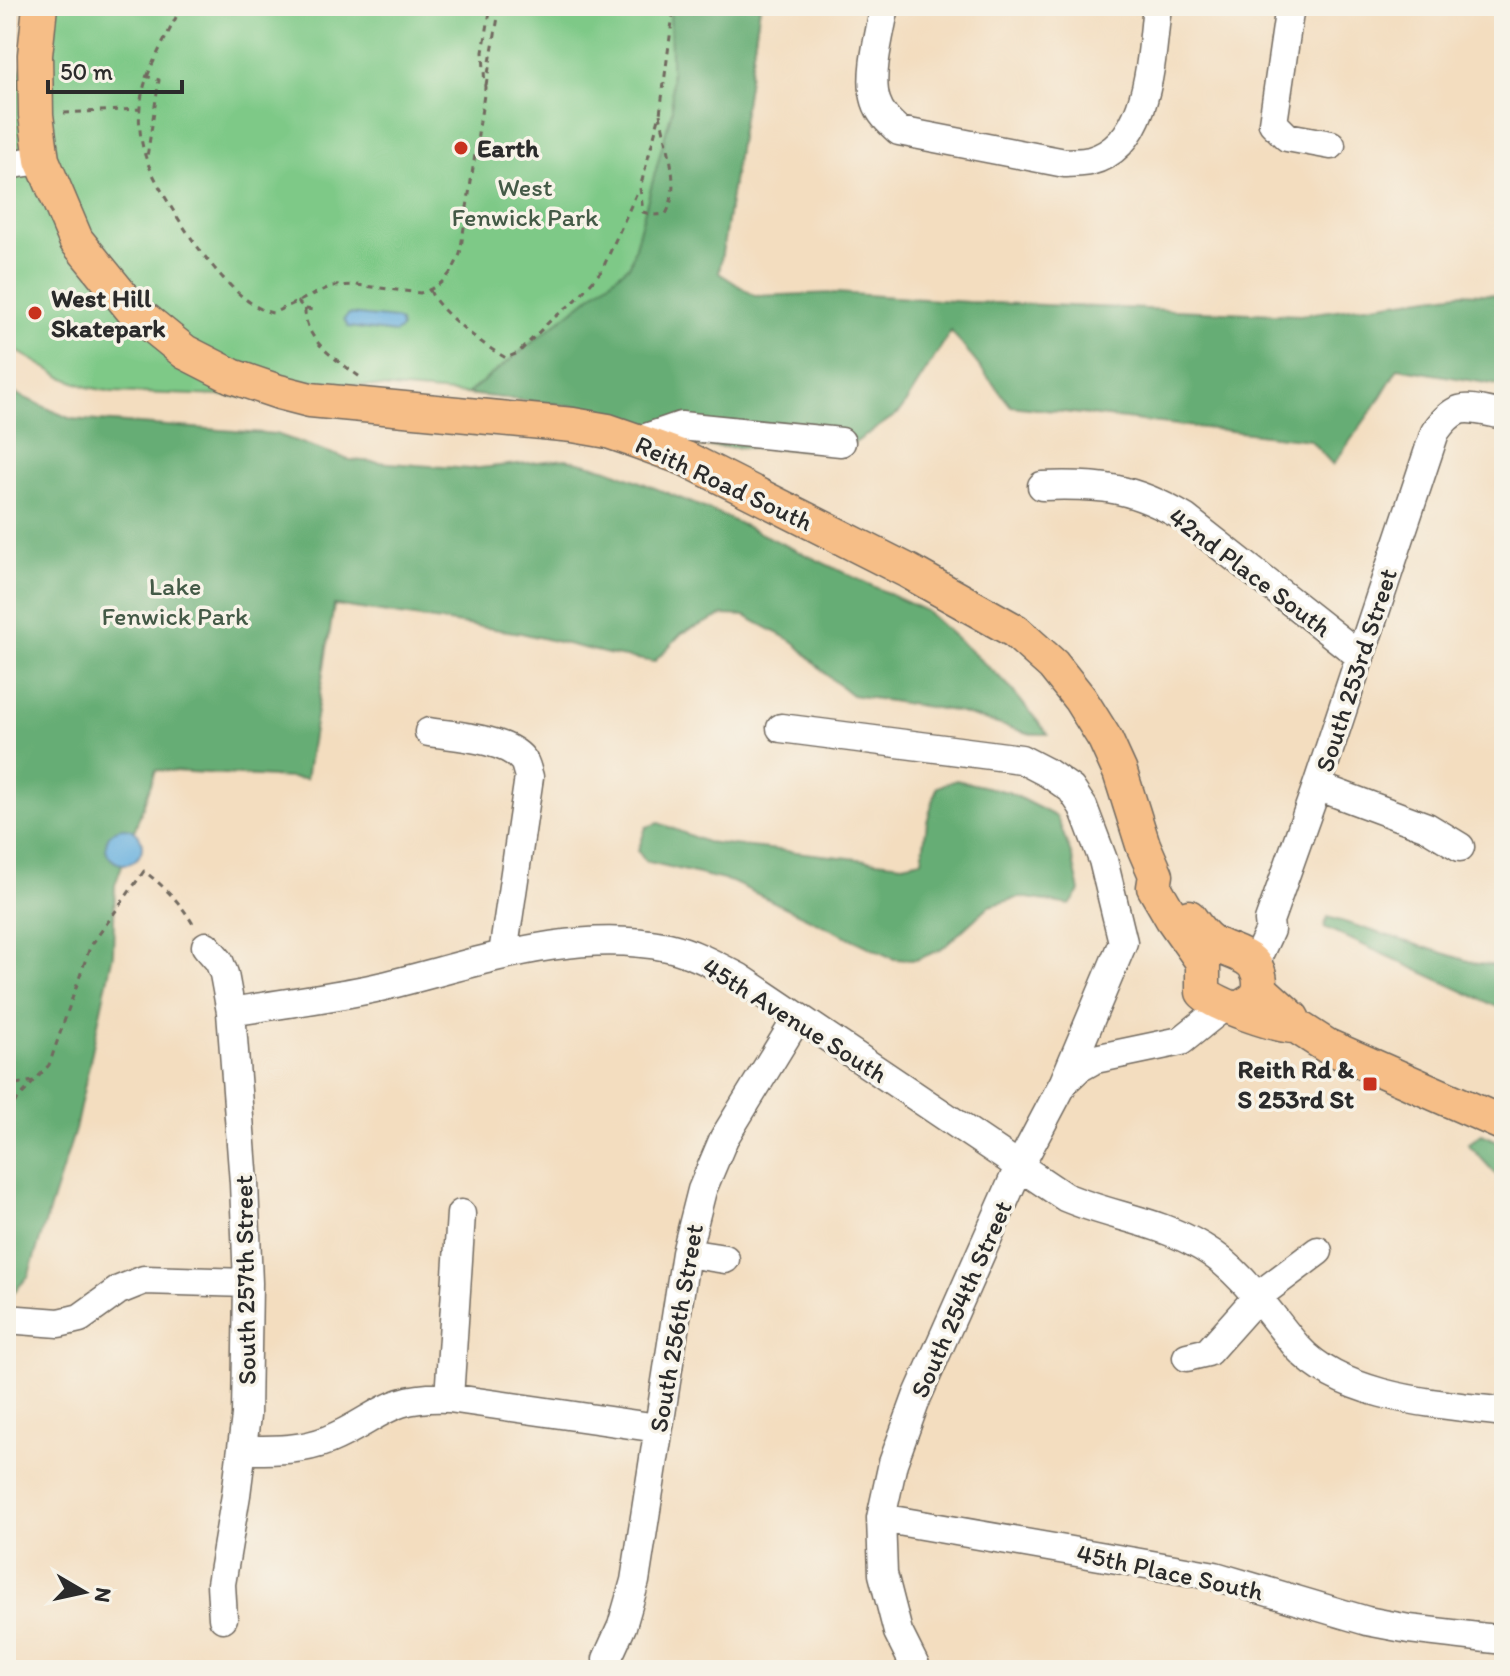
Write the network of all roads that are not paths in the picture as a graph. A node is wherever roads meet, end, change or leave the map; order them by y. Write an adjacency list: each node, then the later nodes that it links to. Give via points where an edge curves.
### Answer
1 (40, 6): 6 (main road, Reith Road South, via 35,55)
2 (885, 6): 3 (street, via 873,84 884,117 899,131 1065,163 1091,161 1111,151 1138,119)
3 (1157, 6)
4 (1290, 6): 5 (street, via 1273,123 1287,137)
5 (1331, 145)
6 (42, 160): 7 (street); 9 (main road, Reith Road South, via 76,240 132,309 185,352 232,376 310,400 573,425)
7 (6, 165)
8 (1504, 415): 12 (street, South 253rd Street, via 1461,409 1451,412 1435,432)
9 (637, 441): 10 (street, via 681,426); 20 (main road, Reith Road South, via 686,459 908,571 1015,631 1053,665 1105,739 1156,875 1160,899)
10 (841, 442)
11 (1042, 486): 12 (street, 42nd Place South, via 1091,484 1165,506)
12 (1360, 656): 15 (street, South 253rd Street)
13 (781, 728): 27 (street, South 254th Street, via 1021,759 1071,789 1103,860 1123,942)
14 (429, 732): 19 (street, via 489,742 524,759 529,777)
15 (1317, 786): 16 (street, via 1427,827); 17 (street, South 253rd Street)
16 (1460, 847)
17 (1269, 921): 20 (street, South 253rd Street); 21 (street, South 253rd Street, via 1258,956)
18 (206, 946): 23 (street, South 257th Street, via 224,974)
19 (503, 954): 23 (street, 45th Avenue South, via 372,988); 24 (street, 45th Avenue South, via 617,941 668,947 717,966)
20 (1212, 967): 21 (main road, Reith Road South, via 1252,961); 22 (main road, Reith Road South, via 1203,992); 26 (street, via 1191,1012)
21 (1258, 980): 22 (main road, via 1249,1005); 25 (main road, Reith Road South)
22 (1231, 1006): 25 (main road, Reith Road South, via 1272,1023); 26 (street, via 1181,1041)
23 (231, 1012): 34 (street, South 257th Street)
24 (798, 1017): 29 (street, 45th Avenue South); 32 (street, South 256th Street, via 724,1138 702,1190)
25 (1296, 1026): 28 (main road, via 1327,1046)
26 (1156, 1045): 27 (street, via 1095,1059)
27 (1064, 1082): 29 (street, South 254th Street)
28 (1504, 1124)
29 (1019, 1167): 35 (street, 45th Avenue South, via 1065,1197 1164,1228 1205,1248); 42 (street, South 254th Street, via 917,1397 893,1463)
30 (461, 1214): 38 (street)
31 (1318, 1251): 35 (street)
32 (686, 1253): 33 (street); 40 (street, South 256th Street)
33 (725, 1259)
34 (248, 1283): 36 (street, via 144,1280 80,1318 59,1323); 41 (street, South 257th Street)
35 (1258, 1296): 37 (street, via 1208,1352); 39 (street, 45th Avenue South, via 1301,1350 1336,1375 1411,1401)
36 (6, 1319)
37 (1187, 1357)
38 (449, 1398): 40 (street); 41 (street, via 422,1396 395,1403 328,1441 282,1451)
39 (1504, 1412)
40 (658, 1428): 45 (street, South 256th Street, via 635,1581)
41 (242, 1450): 43 (street, South 257th Street, via 221,1584)
42 (881, 1518): 44 (street, 45th Place South, via 1215,1576 1395,1627); 46 (street, South 254th Street, via 883,1574 898,1632)
43 (223, 1618)
44 (1504, 1640)
45 (605, 1666)
46 (917, 1670)

